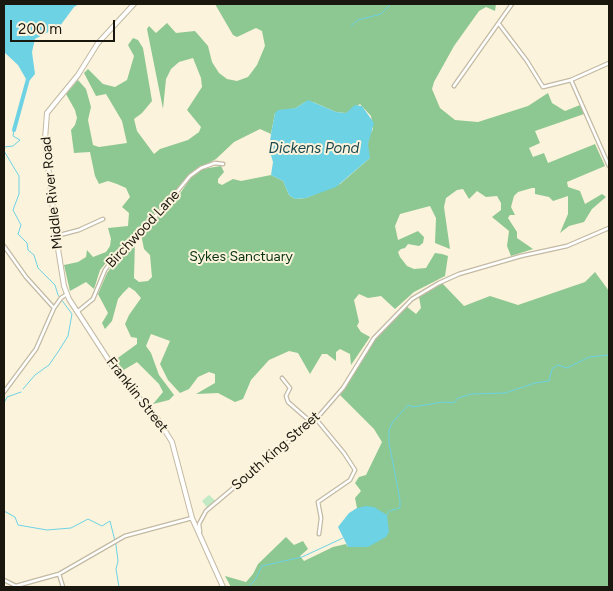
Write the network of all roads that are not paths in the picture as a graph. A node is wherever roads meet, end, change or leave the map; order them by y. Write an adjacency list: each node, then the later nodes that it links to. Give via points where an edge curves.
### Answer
1 (134, 4): 11 (main road, Middle River Road, via 95,48 47,113 45,139)
2 (512, 4): 3 (street)
3 (499, 24): 5 (street, via 543,87); 6 (street)
4 (609, 63): 5 (street)
5 (571, 80): 8 (street)
6 (454, 86)
7 (223, 164): 15 (street, Birchwood Lane, via 201,168 190,176 162,210 120,250 105,270 93,299)
8 (609, 166)
9 (103, 219): 11 (street)
10 (609, 228): 18 (street, South King Street, via 558,249 527,254 459,274 412,298 374,338 343,388)
11 (56, 236): 13 (main road, Middle River Road)
12 (4, 246): 14 (street)
13 (65, 295): 14 (street); 15 (main road, Franklin Street)
14 (54, 308): 17 (street, via 36,349)
15 (77, 312): 20 (main road, Franklin Street, via 119,376 158,418 168,434 179,463)
16 (282, 378): 19 (street, via 290,388 286,396 288,402)
17 (4, 392)
18 (316, 419): 19 (street, South King Street); 22 (street, via 355,470 350,480 318,502)
19 (312, 423): 21 (street, South King Street, via 206,511 199,524)
20 (192, 518): 21 (main road, Franklin Street); 23 (street, via 116,541)
21 (200, 533): 26 (main road, Franklin Street)
22 (319, 534)
23 (59, 574): 24 (street, via 16,586); 25 (street)
24 (4, 580)
25 (63, 587)
26 (223, 587)

